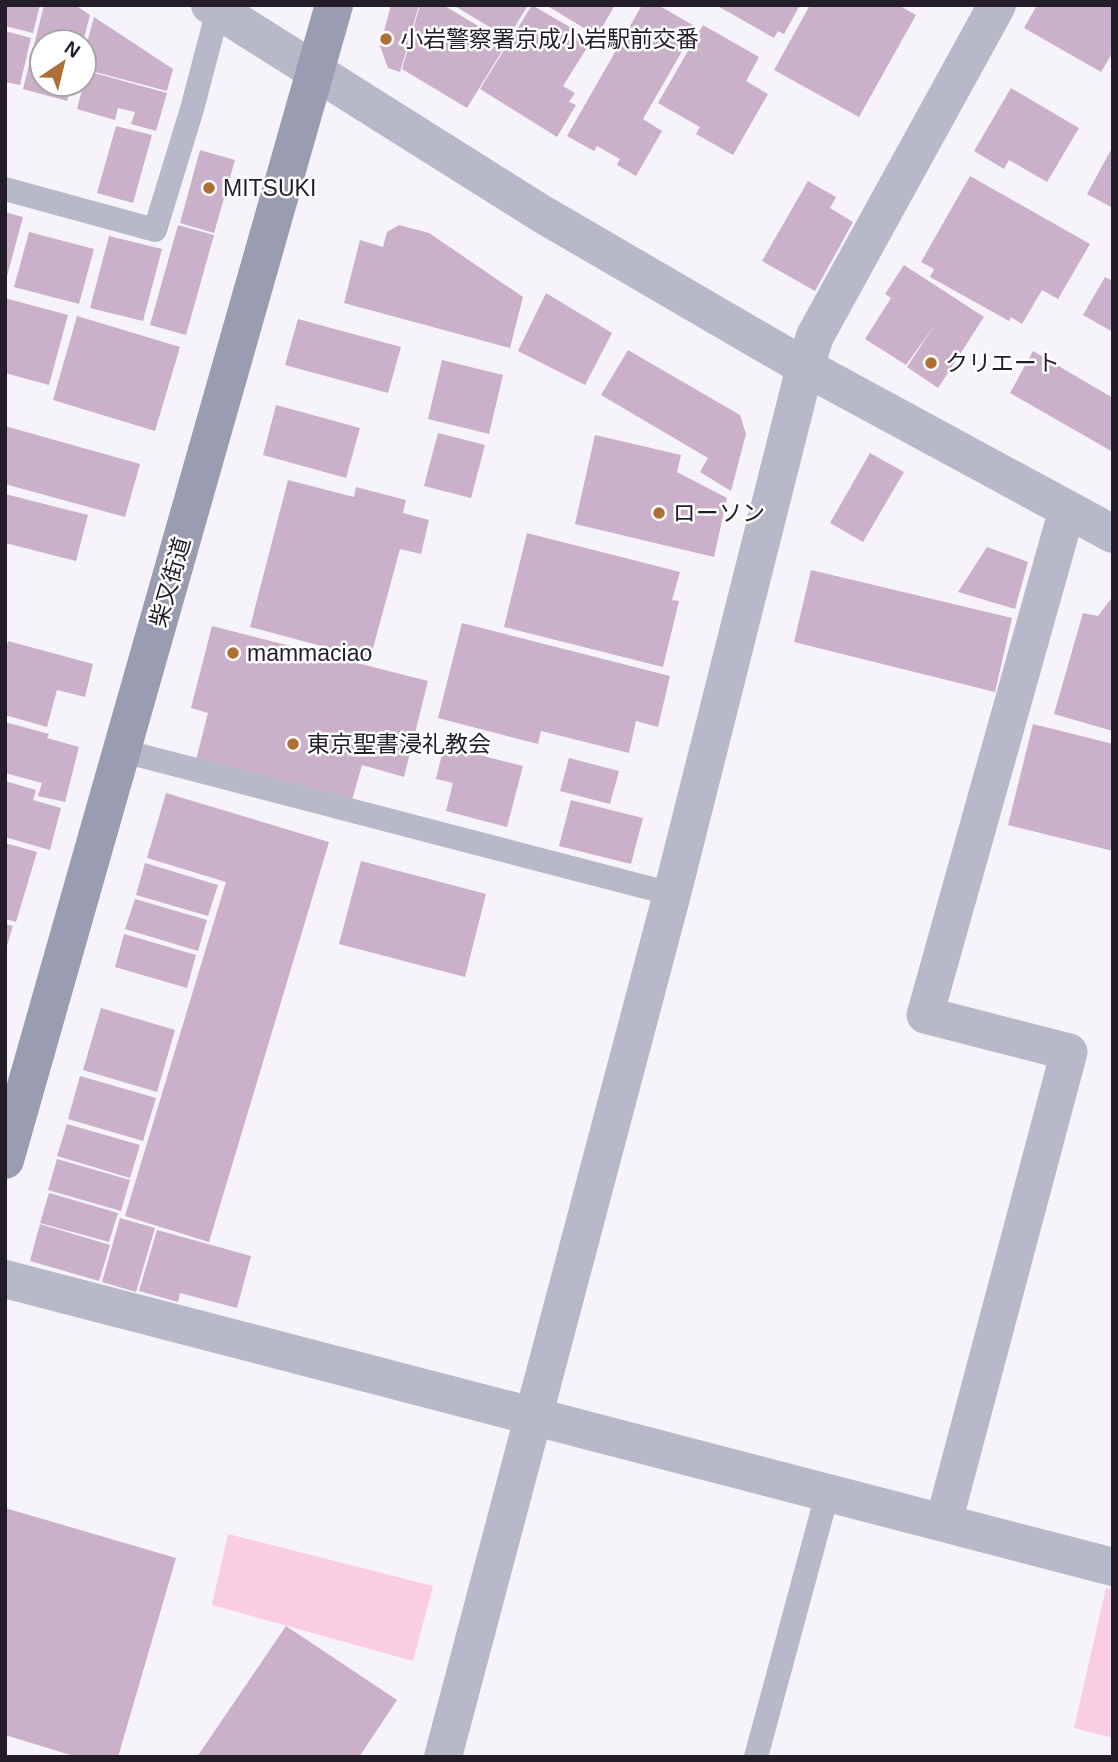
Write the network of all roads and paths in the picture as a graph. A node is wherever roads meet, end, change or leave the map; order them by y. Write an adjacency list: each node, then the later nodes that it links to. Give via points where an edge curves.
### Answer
1 (334, 5): 4 (main road, 柴又街道)
2 (997, 5): 6 (street, via 816,336)
3 (214, 8): 4 (street); 5 (lane, via 192,109 155,230)
4 (315, 71): 6 (street, via 542,214); 9 (main road, 柴又街道)
5 (5, 189)
6 (804, 367): 7 (street); 10 (street)
7 (1067, 510): 8 (street); 15 (street, via 925,1015 1069,1052)
8 (1113, 534)
9 (122, 751): 10 (lane); 11 (main road, 柴又街道)
10 (672, 894): 13 (street)
11 (5, 1160)
12 (5, 1279): 13 (street)
13 (532, 1415): 14 (street); 17 (street)
14 (828, 1491): 15 (street); 18 (lane)
15 (944, 1521): 16 (street)
16 (1113, 1567)
17 (443, 1757)
18 (756, 1757)

